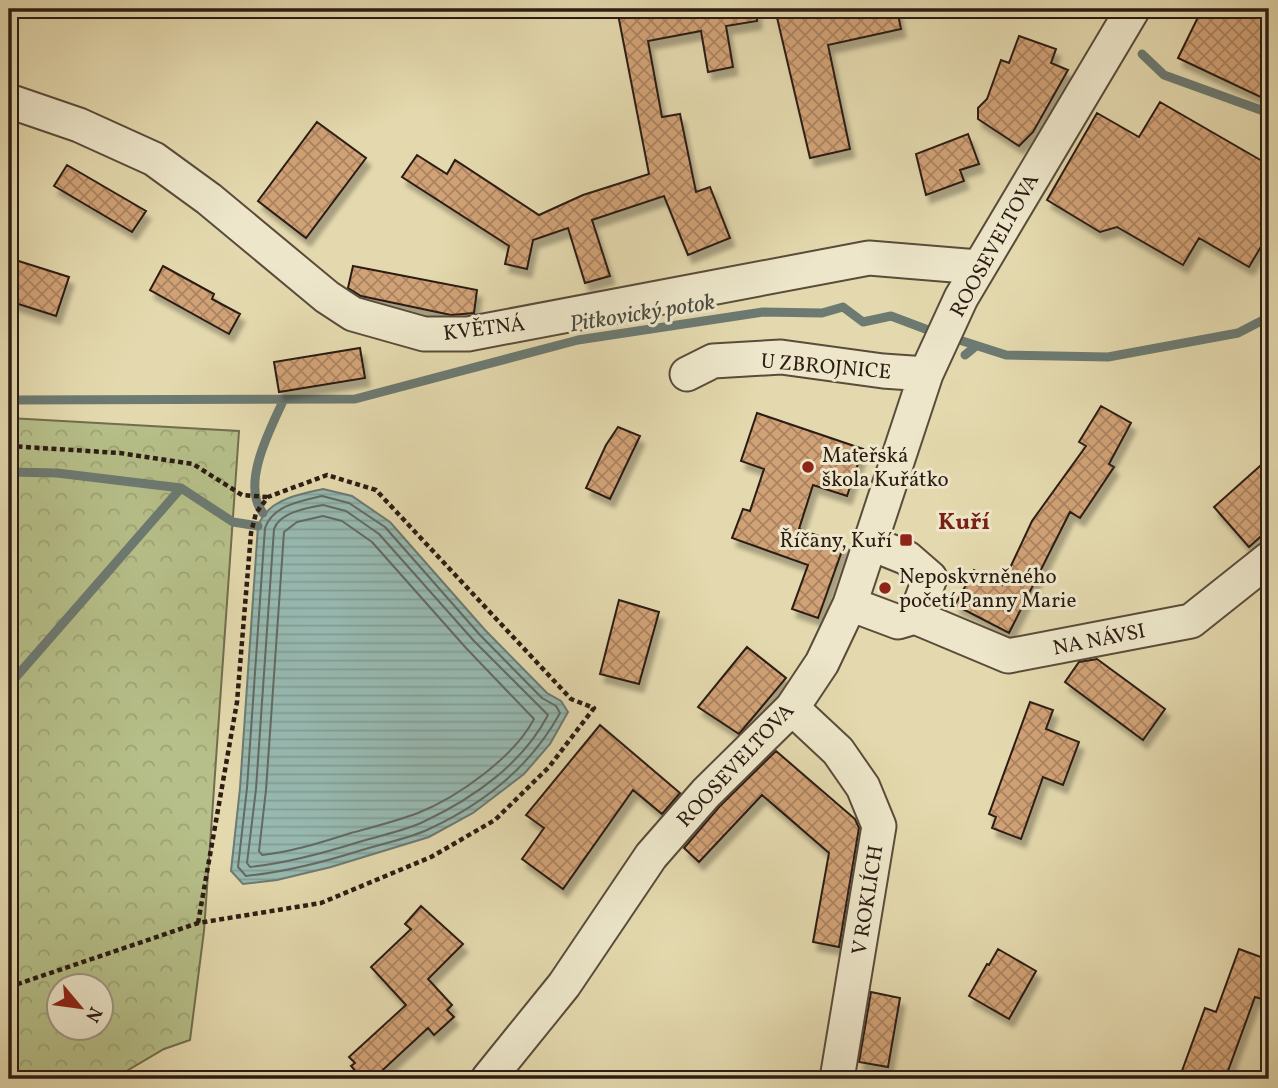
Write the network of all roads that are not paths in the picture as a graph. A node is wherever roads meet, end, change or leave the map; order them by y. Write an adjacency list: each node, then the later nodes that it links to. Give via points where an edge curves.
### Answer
1 (1133, 9): 3 (street, ROOSEVELTOVA)
2 (9, 101): 3 (street, KVĚTNÁ, via 79,125 154,159 353,314 425,334 468,334 869,258)
3 (978, 267): 4 (street, ROOSEVELTOVA)
4 (931, 365): 5 (street, U ZBROJNICE, via 883,371 781,357 713,361); 6 (street, ROOSEVELTOVA)
5 (687, 374)
6 (870, 543): 8 (street, ROOSEVELTOVA); 9 (street, via 907,558 930,578)
7 (1269, 559): 9 (street, NA NÁVSI, via 1191,621 1008,656)
8 (850, 604): 9 (street, NA NÁVSI, via 898,622); 10 (street, ROOSEVELTOVA, via 822,663)
9 (915, 617)
10 (792, 708): 11 (street, ROOSEVELTOVA, via 706,793 652,856 564,985); 12 (street, V ROKLÍCH, via 838,751 863,787 879,826)
11 (488, 1079)
12 (837, 1079)

